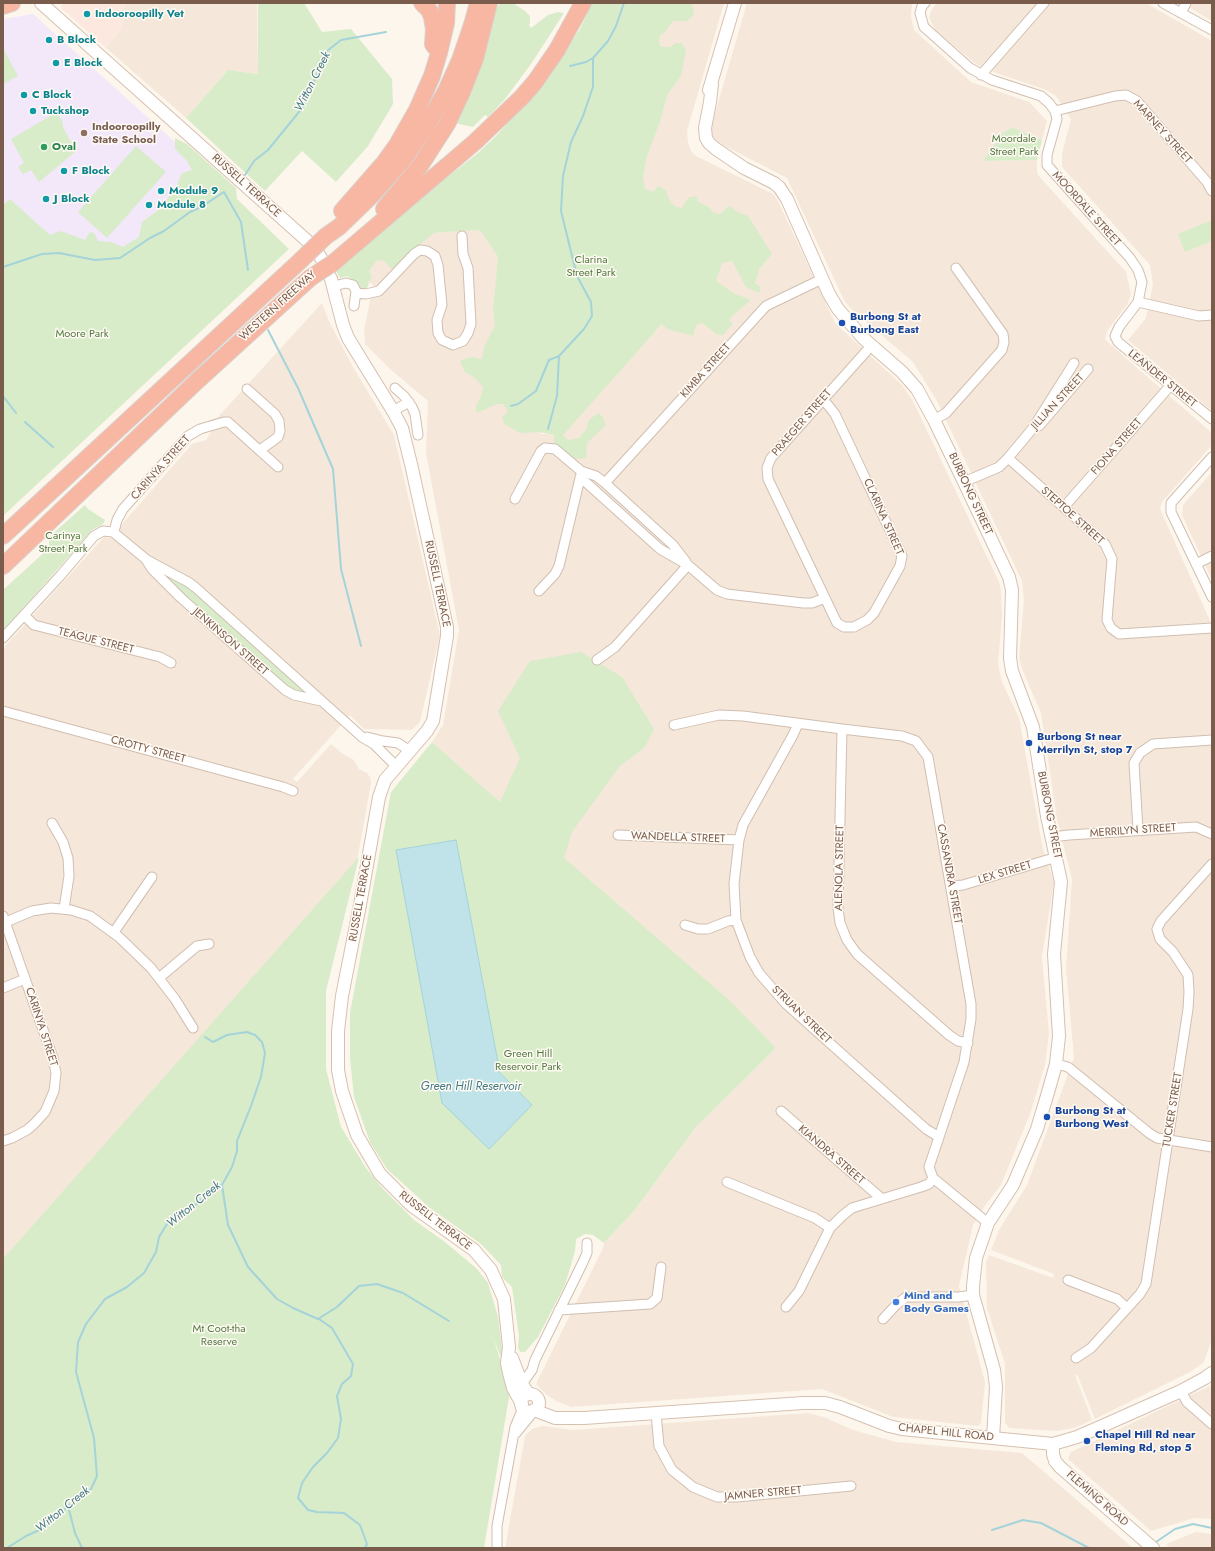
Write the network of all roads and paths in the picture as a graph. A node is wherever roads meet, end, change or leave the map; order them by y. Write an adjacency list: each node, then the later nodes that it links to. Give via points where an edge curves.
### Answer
1 (12, 3): 13 (highway)
2 (41, 3): 26 (main road, RUSSELL TERRACE, via 308,241 321,258)
3 (422, 3): 16 (highway, via 432,16 433,44)
4 (448, 3): 16 (highway)
5 (576, 3): 19 (highway, via 533,76)
6 (583, 3): 19 (highway, via 545,68 522,97)
7 (735, 3): 25 (main road, BURBONG STREET, via 712,84 705,128 706,138 716,149 744,168 774,183 783,192)
8 (925, 3): 17 (street, via 920,13 924,27)
9 (1044, 3): 17 (street)
10 (1163, 3): 14 (street)
11 (1186, 3): 14 (street)
12 (483, 4): 21 (highway, WESTERN FREEWAY, via 472,25 455,71 426,127 404,159 378,189 339,227); 23 (highway, WESTERN FREEWAY, via 481,40 447,124 420,166 388,205)
13 (3, 6)
14 (1181, 13): 15 (street)
15 (1212, 30)
16 (439, 53): 21 (highway, via 417,110 397,145 371,179 331,223)
17 (981, 75): 18 (street, via 1041,96)
18 (1054, 111): 20 (street, MARNEY STREET, via 1115,96 1126,95 1137,100); 28 (street, MOORDALE STREET, via 1057,119 1047,155 1047,165 1138,270 1142,282)
19 (502, 116): 23 (highway, via 470,146)
20 (1212, 191)
21 (326, 236): 55 (highway, WESTERN FREEWAY, bridge)
22 (462, 236): 27 (street, via 463,254 468,268 471,324 463,341 453,345 442,340 438,333 437,320 442,305 438,265 435,256 427,251 420,250 414,254 379,291)
23 (342, 252): 60 (highway, WESTERN FREEWAY, bridge, via 197,381)
24 (956, 268): 42 (street, via 1003,334 1004,342 1002,350 946,413)
25 (822, 279): 32 (main road, BURBONG STREET, via 842,314); 50 (street, KIMBA STREET, via 766,306)
26 (334, 286): 27 (street, via 349,283 354,286); 40 (main road, RUSSELL TERRACE, via 348,338)
27 (356, 293): 29 (street)
28 (1138, 302): 30 (street, via 1199,316); 31 (street, MOORDALE STREET)
29 (354, 306)
30 (1212, 315)
31 (1115, 336): 35 (street, LEANDER STREET, via 1118,342)
32 (871, 346): 38 (street, PRAEGER STREET); 42 (main road, BURBONG STREET, via 910,381)
33 (1074, 363): 43 (street, JILLIAN STREET)
34 (1088, 370): 43 (street, JILLIAN STREET, via 1047,417)
35 (1170, 386): 41 (street, LEANDER STREET); 53 (street, FIONA STREET)
36 (395, 388): 39 (street)
37 (247, 389): 45 (street, via 275,414 279,422 278,437)
38 (823, 399): 63 (street, PRAEGER STREET, via 771,458 767,472 768,479); 63 (street, CLARINA STREET, via 835,414 900,549 902,559 874,613 861,624 849,627 839,624 834,619)
39 (409, 402): 40 (street); 44 (street, via 415,414)
40 (393, 411): 76 (main road, RUSSELL TERRACE, via 402,428 447,627 433,721)
41 (1212, 419)
42 (934, 420): 51 (main road, BURBONG STREET)
43 (1028, 434): 47 (street, JILLIAN STREET)
44 (418, 435)
45 (260, 450): 48 (street); 54 (street, CARINYA STREET, via 228,422 200,429 188,436 123,509 112,517)
46 (1212, 457): 58 (street, via 1171,503 1171,512)
47 (1008, 458): 51 (street, via 999,467); 53 (street, STEPTOE STREET)
48 (278, 467)
49 (581, 474): 50 (street, via 594,475); 52 (street, via 560,452 547,448 540,452); 59 (street, via 660,549); 61 (street, via 560,566)
50 (605, 482): 59 (street, via 673,545)
51 (964, 482): 83 (main road, BURBONG STREET, via 1009,577 1012,590 1012,671 1033,727)
52 (515, 499)
53 (1064, 507): 65 (street, STEPTOE STREET, via 1105,544 1112,558 1107,620 1111,628 1119,634)
54 (112, 531): 57 (street, JENKINSON STREET); 64 (street, via 101,531 94,536)
55 (3, 536)
56 (1212, 556): 58 (street)
57 (147, 560): 69 (street, JENKINSON STREET, via 193,585); 69 (street, JENKINSON STREET, via 152,569 181,598 285,690)
58 (1196, 564): 62 (street)
59 (688, 565): 63 (street, via 715,588 727,594 806,603); 67 (street, via 615,647)
60 (3, 566)
61 (539, 591)
62 (1212, 597)
63 (825, 598)
64 (24, 615): 66 (street); 68 (street, TEAGUE STREET, via 34,625 160,657)
65 (1212, 628)
66 (3, 638)
67 (596, 660)
68 (171, 663)
69 (325, 704): 73 (street, JENKINSON STREET)
70 (3, 711): 78 (street, CROTTY STREET)
71 (798, 724): 72 (street, CASSANDRA STREET, via 719,715); 74 (street, CASSANDRA STREET); 84 (street, STRUAN STREET, via 752,806)
72 (674, 726)
73 (354, 729): 76 (street, JENKINSON STREET, via 373,739 400,743); 77 (street, JENKINSON STREET)
74 (842, 729): 88 (street, CASSANDRA STREET, via 902,736 916,741 923,749 928,757); 99 (street, ALENOLA STREET, via 838,908 840,923 847,940 857,954 949,1035 958,1041)
75 (1212, 740): 80 (street, via 1153,744 1140,753 1134,763)
76 (410, 751): 77 (main road, RUSSELL TERRACE)
77 (396, 766): 119 (main road, RUSSELL TERRACE, via 385,780 379,797 342,996 337,1053 342,1091 357,1135 380,1174 410,1205 474,1250 491,1270 504,1299)
78 (293, 791)
79 (52, 823): 89 (street, via 63,842 68,862 69,876)
80 (1138, 830): 81 (street, MERRILYN STREET, via 1196,827); 83 (street, MERRILYN STREET)
81 (1212, 834)
82 (618, 835): 84 (street, WANDELLA STREET)
83 (1052, 837): 85 (main road, BURBONG STREET)
84 (739, 840): 91 (street, STRUAN STREET, via 734,884)
85 (1057, 857): 88 (street, LEX STREET); 100 (main road, BURBONG STREET, via 1061,882 1054,954 1059,1036)
86 (1212, 864): 103 (street, TUCKER STREET, via 1156,929 1160,939 1173,952 1188,975 1189,992)
87 (152, 877): 93 (street)
88 (952, 886): 99 (street, CASSANDRA STREET, via 971,1004)
89 (64, 909): 90 (street, via 42,909); 93 (street, via 90,916)
90 (4, 919): 96 (street, CARINYA STREET)
91 (736, 920): 92 (street, via 708,929); 102 (street, STRUAN STREET, via 759,973 781,999 926,1129)
92 (685, 925)
93 (114, 932): 95 (street)
94 (209, 944): 95 (street, via 197,946)
95 (159, 978): 98 (street)
96 (26, 979): 97 (street); 104 (street, CARINYA STREET, via 53,1058 56,1082 49,1105 40,1119 18,1135)
97 (3, 988)
98 (193, 1028)
99 (968, 1043): 102 (street, CASSANDRA STREET)
100 (1056, 1064): 103 (street, via 1068,1067 1148,1133 1156,1138); 109 (main road, BURBONG STREET, via 1030,1147 1012,1185)
101 (781, 1111): 108 (street, KIANDRA STREET)
102 (939, 1137): 106 (street, CASSANDRA STREET, via 929,1167)
103 (1168, 1140): 105 (street); 116 (street, TUCKER STREET, via 1146,1284)
104 (3, 1141)
105 (1212, 1147)
106 (933, 1178): 108 (street, via 929,1184 921,1188); 109 (street)
107 (727, 1182): 110 (street, via 815,1218)
108 (882, 1199): 110 (street, via 852,1208)
109 (988, 1224): 114 (main road, BURBONG STREET, via 976,1258)
110 (830, 1228): 115 (street, via 799,1291)
111 (587, 1243): 117 (street, via 585,1259)
112 (660, 1267): 117 (street, via 657,1298 650,1304)
113 (1068, 1280): 116 (street, via 1117,1299)
114 (973, 1295): 118 (street, via 906,1297); 133 (main road, BURBONG STREET, via 994,1370 996,1387)
115 (786, 1307)
116 (1127, 1308): 120 (street, TUCKER STREET, via 1091,1348)
117 (560, 1310): 121 (street)
118 (883, 1319)
119 (509, 1347): 122 (main road, RUSSELL TERRACE); 124 (main road, RUSSELL TERRACE, via 507,1365 510,1380)
120 (1076, 1358)
121 (535, 1360): 122 (street); 124 (street, via 531,1371)
122 (517, 1372): 124 (main road, via 513,1378)
123 (1212, 1373): 125 (main road, CHAPEL HILL ROAD)
124 (518, 1387): 126 (main road, RUSSELL TERRACE); 127 (main road, RUSSELL TERRACE)
125 (1181, 1391): 131 (street, via 1187,1402); 134 (main road, CHAPEL HILL ROAD, via 1077,1437)
126 (533, 1396): 127 (main road, via 524,1398); 128 (main road, via 539,1403); 130 (main road, CHAPEL HILL ROAD, via 550,1408)
127 (522, 1405): 128 (main road, via 525,1410); 132 (street, via 515,1425)
128 (534, 1411): 130 (main road, CHAPEL HILL ROAD, via 555,1418); 132 (street)
129 (656, 1413): 130 (main road, CHAPEL HILL ROAD); 133 (main road, CHAPEL HILL ROAD, via 825,1403 902,1429); 135 (street, JAMNER STREET, via 659,1446 672,1470 693,1487 717,1497)
130 (574, 1418)
131 (1212, 1424)
132 (514, 1438): 136 (street, via 497,1526)
133 (993, 1438): 134 (main road, CHAPEL HILL ROAD)
134 (1053, 1444): 137 (main road, FLEMING ROAD, via 1052,1454 1060,1467)
135 (851, 1486)
136 (497, 1548)
137 (1153, 1548)

